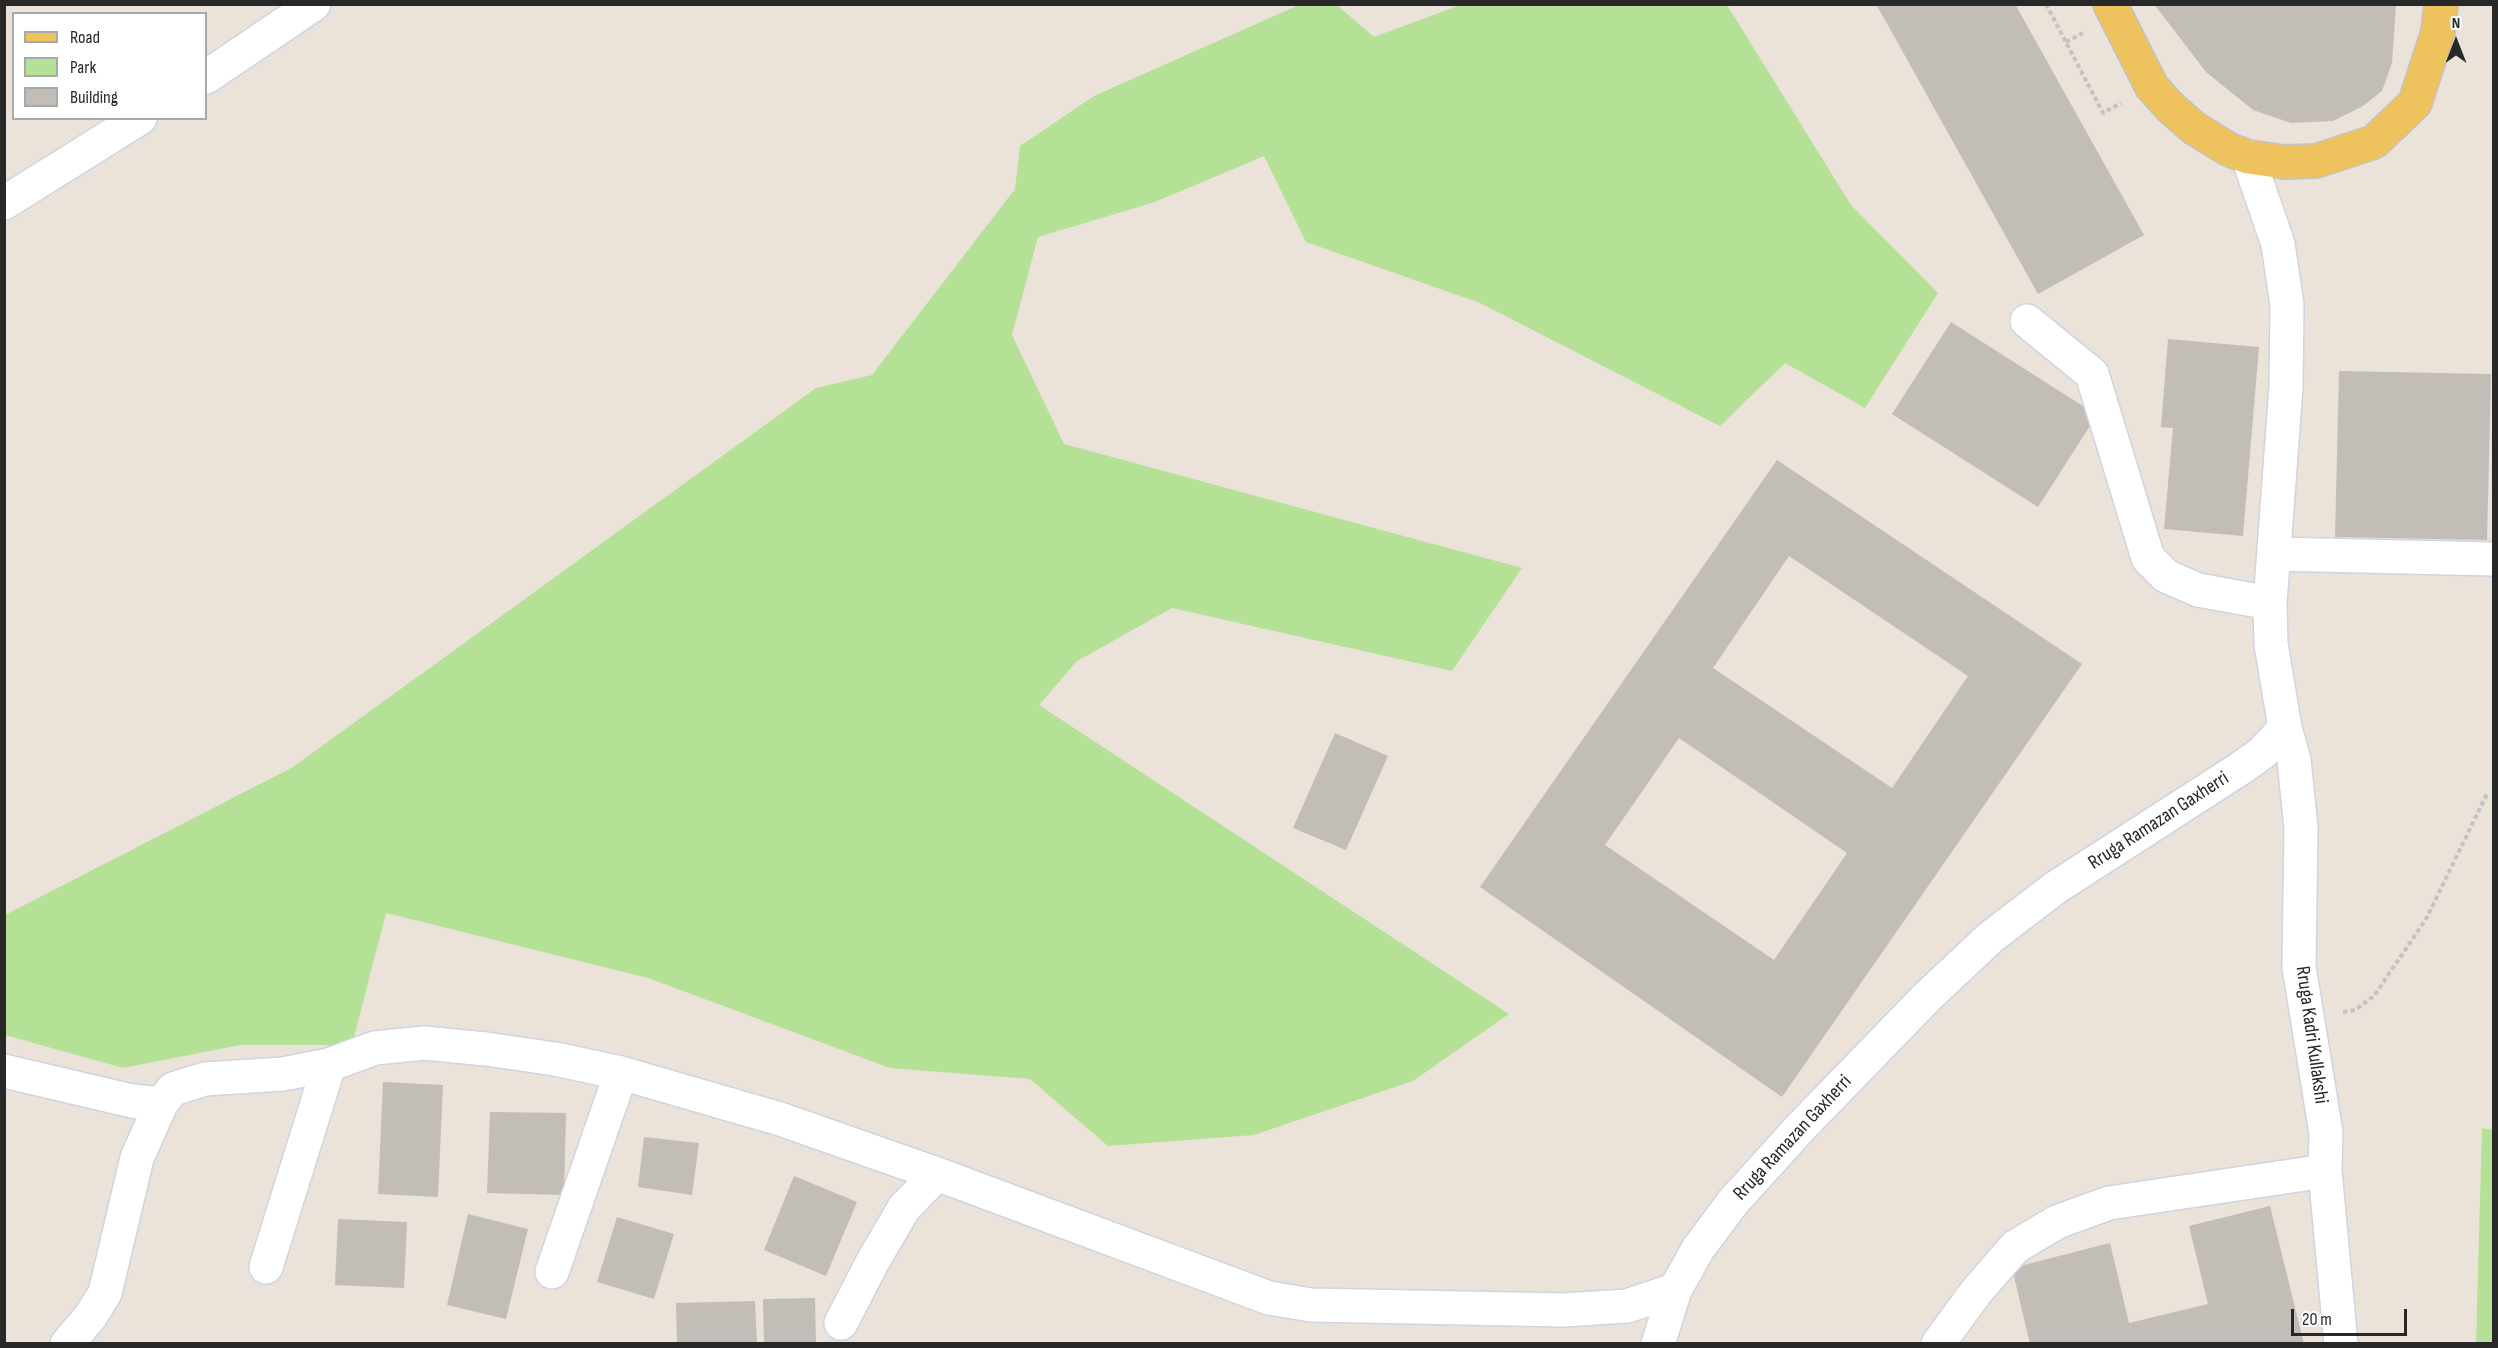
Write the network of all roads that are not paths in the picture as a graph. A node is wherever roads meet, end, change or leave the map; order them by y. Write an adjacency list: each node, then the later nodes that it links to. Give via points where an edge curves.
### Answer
1 (314, 4): 4 (street)
2 (2110, 4): 6 (main road, via 2152,87 2194,128)
3 (2440, 4): 6 (main road, via 2438,32 2415,103 2374,142 2316,161)
4 (207, 76)
5 (137, 120): 7 (street)
6 (2248, 157): 9 (street, via 2278,244 2287,305 2286,387)
7 (4, 203)
8 (2027, 321): 11 (street, via 2092,374 2148,558 2166,576 2198,590)
9 (2274, 554): 10 (street); 11 (street)
10 (2493, 559)
11 (2270, 603): 12 (street, via 2271,644)
12 (2285, 728): 17 (street, Rruga Kadri Kullakshi, via 2294,760 2301,828 2299,967 2326,1133); 21 (street, Rruga Ramazan Gaxherri, via 2262,753 2241,768 2055,888 1991,937 1896,1029 1733,1202 1698,1249)
13 (329, 1065): 15 (street, via 375,1048 424,1043 555,1059); 16 (street, via 283,1074 205,1079 173,1089); 19 (street)
14 (4, 1071): 16 (street, via 132,1101)
15 (621, 1073): 18 (street, via 780,1119); 20 (street)
16 (161, 1104): 23 (street, via 137,1158 105,1293)
17 (2325, 1171): 25 (street, via 2109,1203 2057,1222 2015,1247); 26 (street, Rruga Kadri Kullakshi)
18 (937, 1174): 21 (street, via 1269,1298 1311,1305 1564,1310 1627,1306); 22 (street, via 904,1208)
19 (266, 1267)
20 (552, 1272)
21 (1675, 1290): 24 (street, Rruga Ramazan Gaxherri)
22 (841, 1323)
23 (67, 1344)
24 (1658, 1344)
25 (1938, 1344)
26 (2341, 1344)

